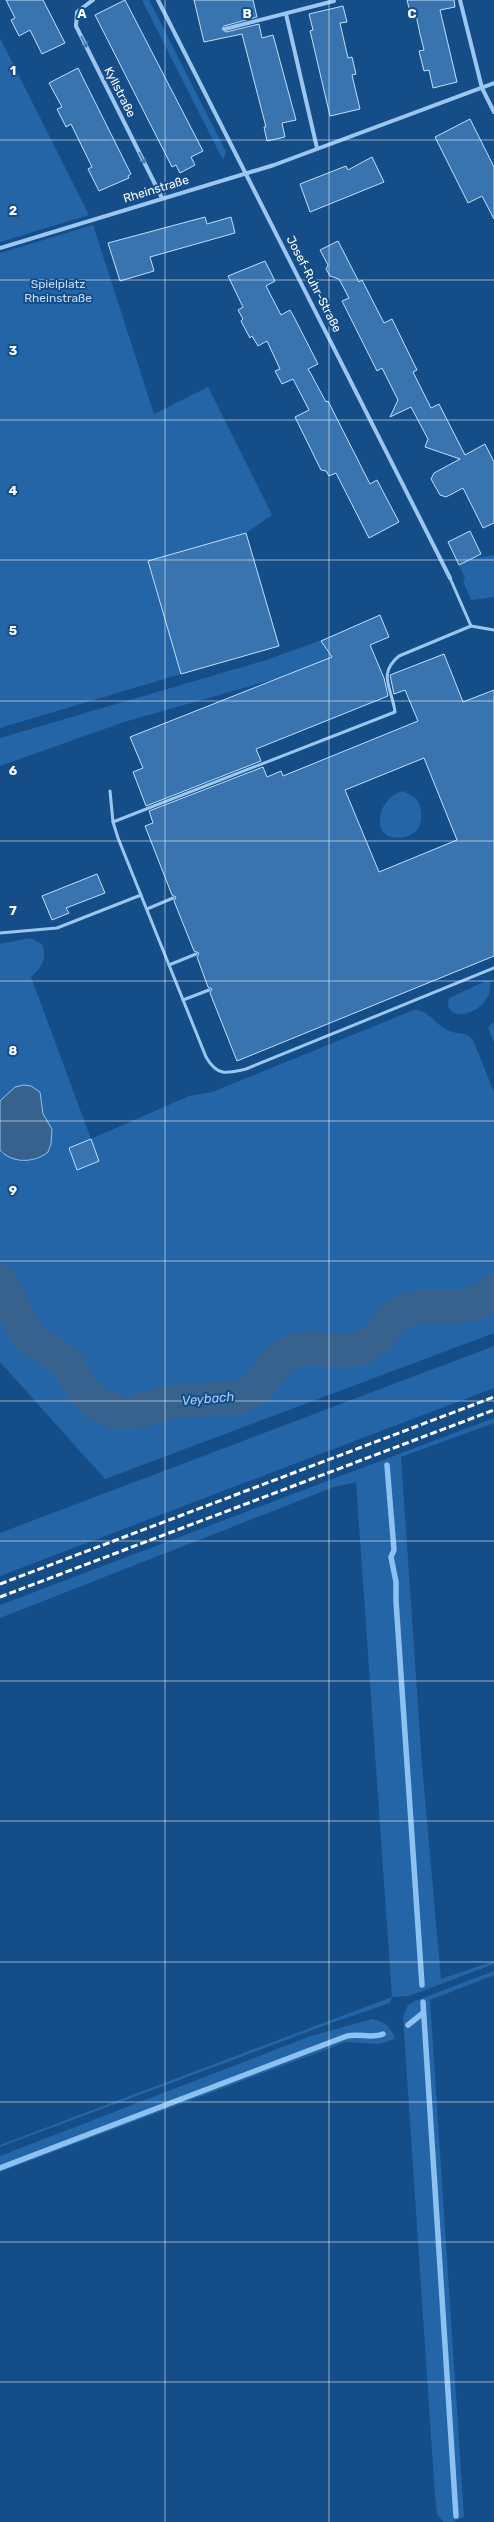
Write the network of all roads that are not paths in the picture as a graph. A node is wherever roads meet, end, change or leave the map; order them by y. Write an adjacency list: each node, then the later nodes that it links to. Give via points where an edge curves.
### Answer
1 (94, 0): 12 (street, Kyllstraße, one-way to 12, via 77,12 76,26)
2 (158, 0): 11 (street, Josef-Ruhr-Straße)
3 (460, 0): 8 (street)
4 (334, 1): 5 (street)
5 (286, 14): 6 (street); 10 (street)
6 (225, 29)
7 (494, 83): 8 (street, Rheinstraße)
8 (482, 88): 9 (street); 10 (street, Rheinstraße)
9 (494, 112)
10 (317, 148): 11 (street, Rheinstraße)
11 (247, 173): 12 (street, Rheinstraße); 14 (street, Josef-Ruhr-Straße)
12 (162, 198): 13 (street, Rheinstraße)
13 (0, 248)
14 (450, 578): 15 (lane)
15 (471, 626): 16 (lane); 18 (lane, via 399,656 392,662 386,674 395,712)
16 (494, 630)
17 (110, 791): 18 (lane)
18 (113, 822): 19 (lane)
19 (141, 894): 21 (lane); 22 (lane, via 57,928)
20 (173, 898): 21 (lane)
21 (146, 909): 24 (lane)
22 (0, 933)
23 (196, 954): 24 (lane)
24 (169, 965): 27 (lane)
25 (494, 968): 27 (lane, via 246,1069 232,1072 220,1072 212,1067)
26 (210, 990): 27 (lane)
27 (183, 1000)

